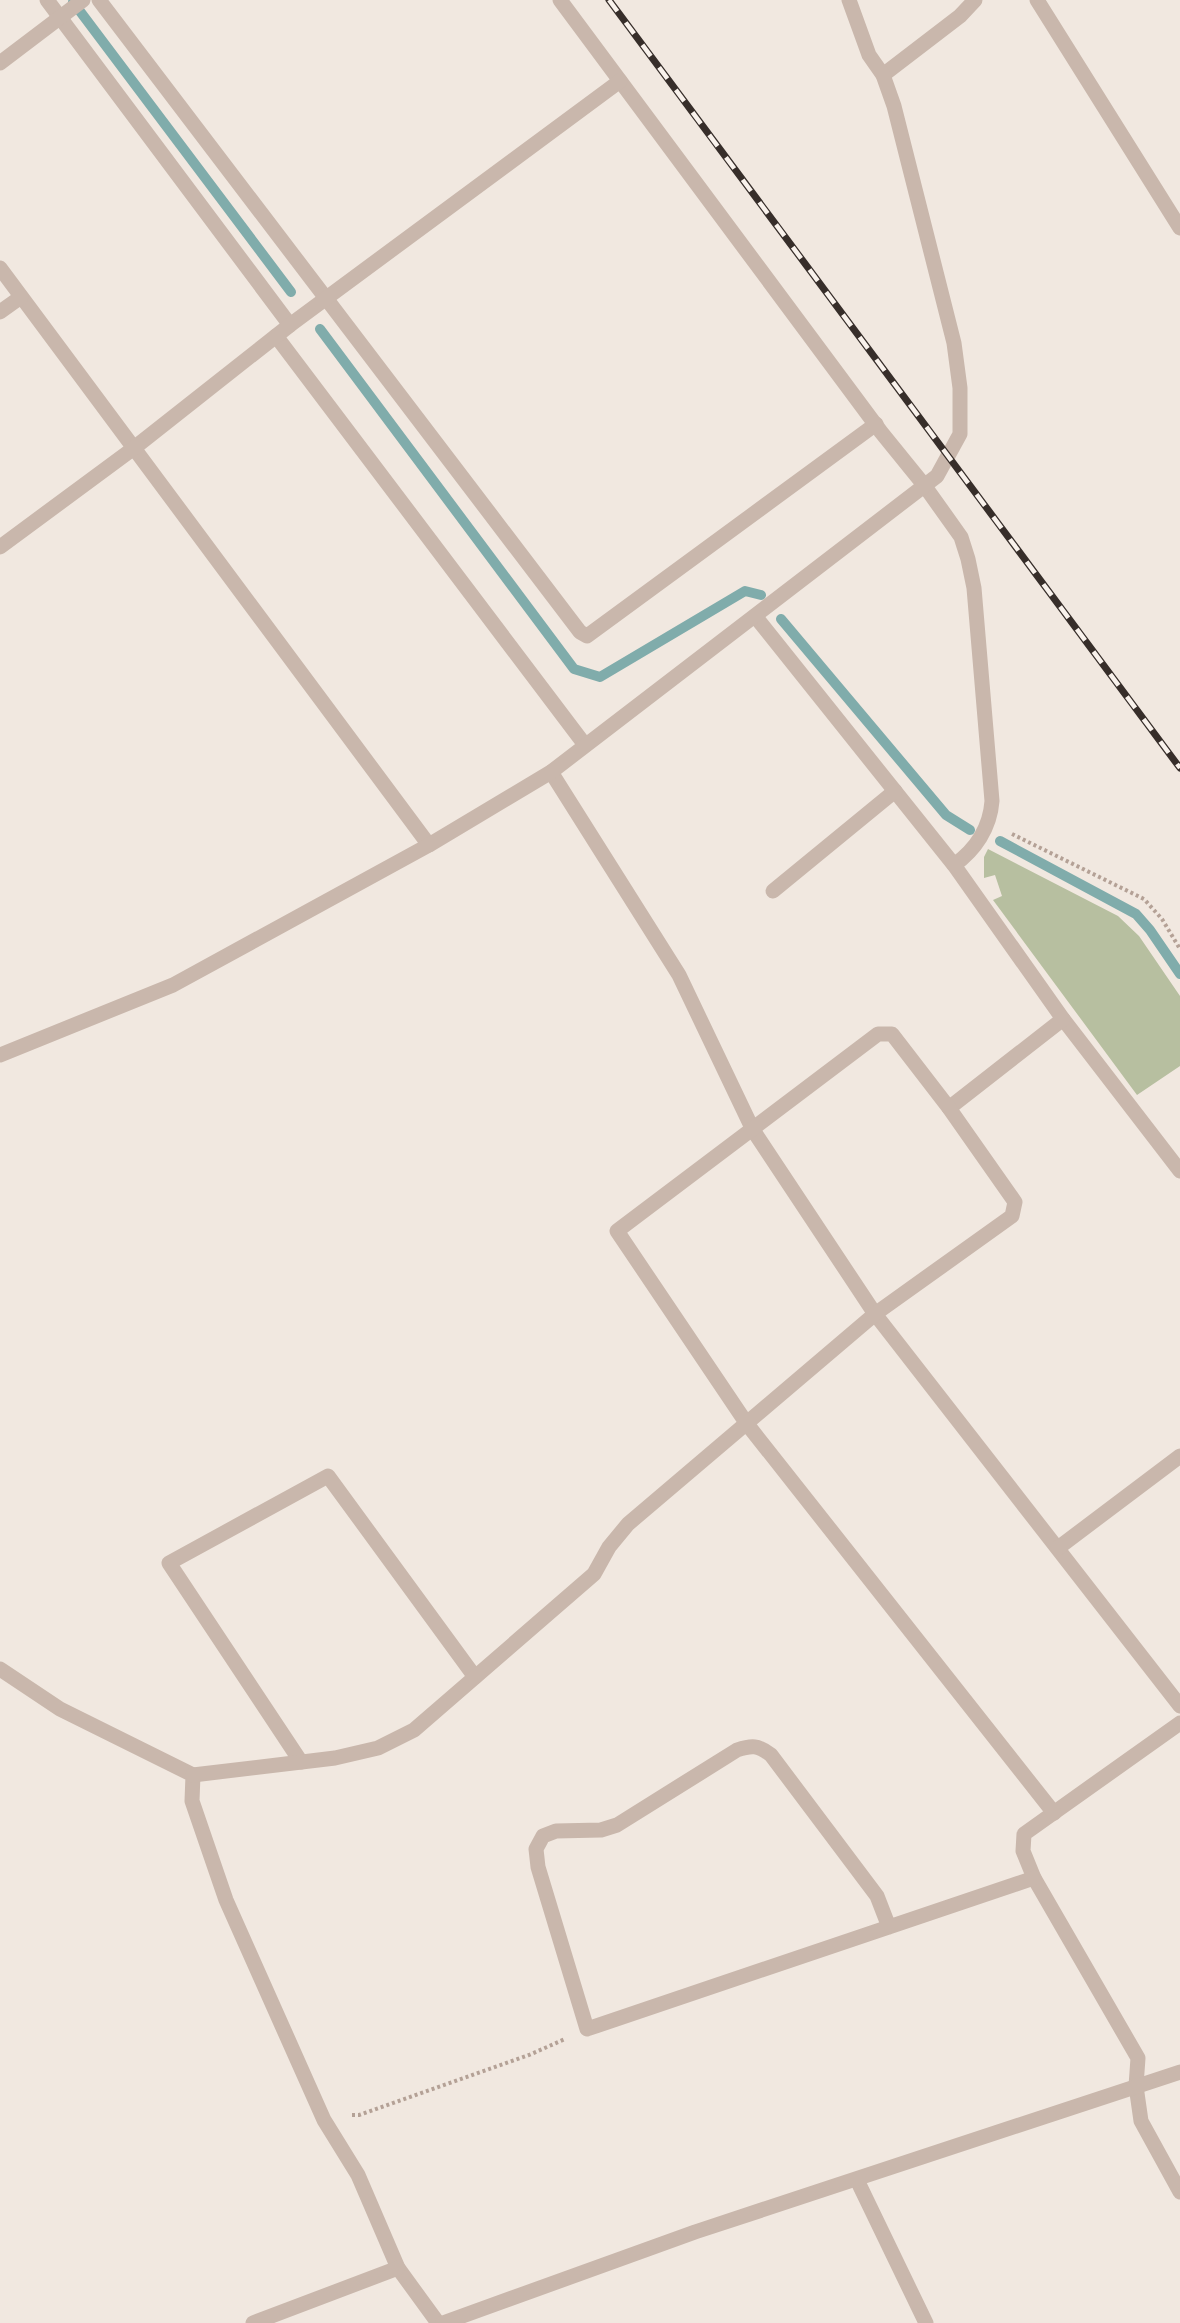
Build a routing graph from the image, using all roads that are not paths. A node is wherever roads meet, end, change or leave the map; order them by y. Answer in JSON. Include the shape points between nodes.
{"nodes":[{"id":1,"x":47,"y":0,"type":"edge"},
{"id":2,"x":83,"y":0,"type":"edge"},
{"id":3,"x":99,"y":0,"type":"edge"},
{"id":4,"x":560,"y":0,"type":"edge"},
{"id":5,"x":849,"y":0,"type":"edge"},
{"id":6,"x":975,"y":0,"type":"edge"},
{"id":7,"x":1037,"y":0,"type":"edge"},
{"id":8,"x":60,"y":17,"type":"junction"},
{"id":9,"x":0,"y":63,"type":"edge"},
{"id":10,"x":883,"y":75,"type":"junction"},
{"id":11,"x":620,"y":81,"type":"junction"},
{"id":12,"x":1180,"y":228,"type":"edge"},
{"id":13,"x":0,"y":268,"type":"edge"},
{"id":14,"x":21,"y":297,"type":"junction"},
{"id":15,"x":326,"y":299,"type":"junction"},
{"id":16,"x":0,"y":312,"type":"edge"},
{"id":17,"x":290,"y":325,"type":"junction"},
{"id":18,"x":276,"y":336,"type":"junction"},
{"id":19,"x":876,"y":424,"type":"junction"},
{"id":20,"x":134,"y":448,"type":"junction"},
{"id":21,"x":924,"y":485,"type":"junction"},
{"id":22,"x":0,"y":547,"type":"edge"},
{"id":23,"x":755,"y":616,"type":"junction"},
{"id":24,"x":585,"y":745,"type":"junction"},
{"id":25,"x":550,"y":772,"type":"junction"},
{"id":26,"x":895,"y":791,"type":"junction"},
{"id":27,"x":429,"y":845,"type":"junction"},
{"id":28,"x":954,"y":865,"type":"junction"},
{"id":29,"x":772,"y":891,"type":"dead end"},
{"id":30,"x":1063,"y":1019,"type":"junction"},
{"id":31,"x":0,"y":1055,"type":"edge"},
{"id":32,"x":950,"y":1108,"type":"junction"},
{"id":33,"x":753,"y":1130,"type":"junction"},
{"id":34,"x":1180,"y":1171,"type":"edge"},
{"id":35,"x":875,"y":1314,"type":"junction"},
{"id":36,"x":747,"y":1424,"type":"junction"},
{"id":37,"x":1180,"y":1455,"type":"edge"},
{"id":38,"x":1058,"y":1548,"type":"junction"},
{"id":39,"x":0,"y":1669,"type":"edge"},
{"id":40,"x":475,"y":1677,"type":"junction"},
{"id":41,"x":1180,"y":1706,"type":"edge"},
{"id":42,"x":1180,"y":1723,"type":"edge"},
{"id":43,"x":301,"y":1762,"type":"junction"},
{"id":44,"x":192,"y":1775,"type":"junction"},
{"id":45,"x":1054,"y":1812,"type":"junction"},
{"id":46,"x":1034,"y":1878,"type":"junction"},
{"id":47,"x":889,"y":1927,"type":"junction"},
{"id":48,"x":1180,"y":2072,"type":"edge"},
{"id":49,"x":1136,"y":2086,"type":"junction"},
{"id":50,"x":857,"y":2180,"type":"junction"},
{"id":51,"x":1180,"y":2192,"type":"edge"},
{"id":52,"x":398,"y":2268,"type":"junction"},
{"id":53,"x":253,"y":2323,"type":"edge"},
{"id":54,"x":438,"y":2323,"type":"edge"},
{"id":55,"x":443,"y":2323,"type":"edge"},
{"id":56,"x":926,"y":2323,"type":"edge"}],
"edges":[{"from":1,"to":8,"type":"street"},
{"from":2,"to":8,"type":"street"},
{"from":3,"to":15,"type":"street"},
{"from":4,"to":11,"type":"street"},
{"from":5,"to":10,"type":"street","via":[[868,55]]},
{"from":6,"to":10,"type":"street"},
{"from":7,"to":12,"type":"street"},
{"from":8,"to":9,"type":"street"},
{"from":8,"to":17,"type":"street"},
{"from":10,"to":21,"type":"street","via":[[954,343],[960,388],[960,434],[938,476]]},
{"from":11,"to":15,"type":"street"},
{"from":11,"to":19,"type":"street"},
{"from":13,"to":14,"type":"street"},
{"from":14,"to":16,"type":"street"},
{"from":14,"to":20,"type":"street"},
{"from":15,"to":17,"type":"street"},
{"from":15,"to":19,"type":"street","via":[[580,632],[587,636]]},
{"from":17,"to":18,"type":"street"},
{"from":18,"to":20,"type":"street"},
{"from":18,"to":24,"type":"street"},
{"from":19,"to":21,"type":"street"},
{"from":20,"to":22,"type":"street"},
{"from":20,"to":27,"type":"street"},
{"from":21,"to":23,"type":"street"},
{"from":21,"to":28,"type":"street","via":[[961,537],[974,588],[992,801],[989,822],[977,844]]},
{"from":23,"to":24,"type":"street"},
{"from":23,"to":26,"type":"street"},
{"from":24,"to":25,"type":"street"},
{"from":25,"to":27,"type":"street"},
{"from":25,"to":33,"type":"street","via":[[679,975]]},
{"from":26,"to":28,"type":"street"},
{"from":26,"to":29,"type":"street"},
{"from":27,"to":31,"type":"street","via":[[173,985]]},
{"from":28,"to":30,"type":"street"},
{"from":30,"to":32,"type":"street"},
{"from":30,"to":34,"type":"street"},
{"from":32,"to":33,"type":"street","via":[[892,1034],[878,1034]]},
{"from":32,"to":35,"type":"street","via":[[1015,1202],[1012,1216]]},
{"from":33,"to":35,"type":"street"},
{"from":33,"to":36,"type":"street","via":[[617,1231]]},
{"from":35,"to":36,"type":"street"},
{"from":35,"to":38,"type":"street"},
{"from":36,"to":40,"type":"street","via":[[628,1524],[594,1574]]},
{"from":36,"to":45,"type":"street"},
{"from":37,"to":38,"type":"street"},
{"from":38,"to":41,"type":"street"},
{"from":39,"to":44,"type":"street","via":[[60,1709]]},
{"from":40,"to":43,"type":"street","via":[[414,1730],[378,1748]]},
{"from":40,"to":43,"type":"street","via":[[328,1476],[170,1563]]},
{"from":42,"to":45,"type":"street"},
{"from":43,"to":44,"type":"street"},
{"from":44,"to":52,"type":"street","via":[[192,1801],[226,1900],[322,2114],[358,2175]]},
{"from":45,"to":46,"type":"street","via":[[1024,1834],[1023,1851]]},
{"from":46,"to":47,"type":"street"},
{"from":46,"to":49,"type":"street","via":[[1138,2058]]},
{"from":47,"to":47,"type":"street","via":[[587,2029],[536,1849],[543,1836],[556,1831],[601,1830],[616,1825],[737,1750],[759,1746],[771,1755],[877,1896]]},
{"from":48,"to":49,"type":"street"},
{"from":49,"to":50,"type":"street"},
{"from":49,"to":51,"type":"street","via":[[1141,2121]]},
{"from":50,"to":55,"type":"street","via":[[694,2232]]},
{"from":50,"to":56,"type":"street"},
{"from":52,"to":53,"type":"street"},
{"from":52,"to":54,"type":"street"}]}
